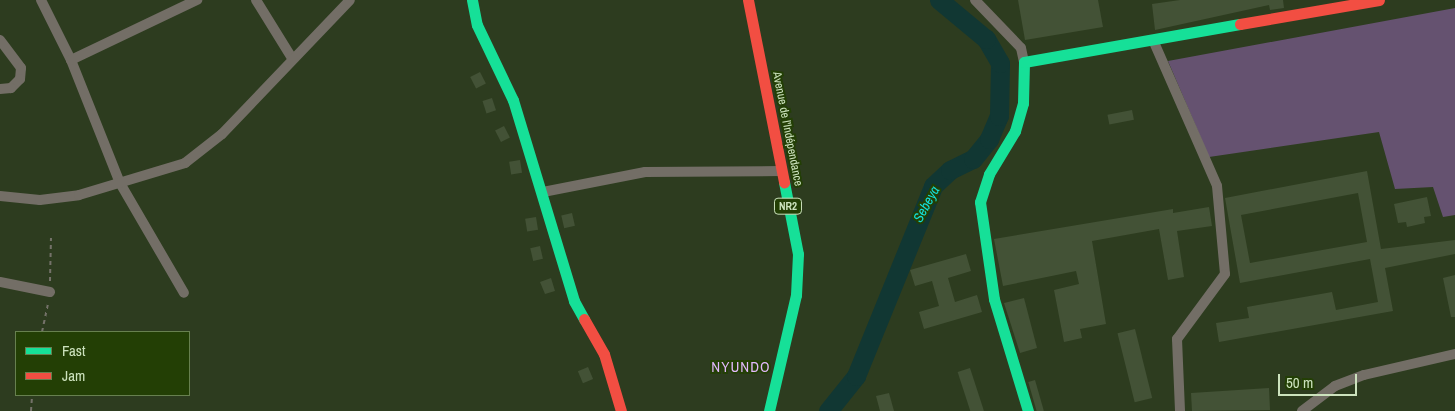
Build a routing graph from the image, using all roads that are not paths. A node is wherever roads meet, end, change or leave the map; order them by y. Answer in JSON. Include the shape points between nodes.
{"nodes":[{"id":1,"x":41,"y":0,"type":"edge"},
{"id":2,"x":197,"y":0,"type":"edge"},
{"id":3,"x":256,"y":0,"type":"edge"},
{"id":4,"x":350,"y":0,"type":"edge"},
{"id":5,"x":472,"y":0,"type":"edge"},
{"id":6,"x":748,"y":0,"type":"edge"},
{"id":7,"x":975,"y":0,"type":"edge"},
{"id":8,"x":1379,"y":0,"type":"edge"},
{"id":9,"x":0,"y":40,"type":"edge"},
{"id":10,"x":1153,"y":40,"type":"junction"},
{"id":11,"x":292,"y":58,"type":"junction"},
{"id":12,"x":71,"y":60,"type":"junction"},
{"id":13,"x":1024,"y":62,"type":"junction"},
{"id":14,"x":0,"y":90,"type":"edge"},
{"id":15,"x":781,"y":170,"type":"junction"},
{"id":16,"x":120,"y":183,"type":"junction"},
{"id":17,"x":543,"y":192,"type":"junction"},
{"id":18,"x":0,"y":196,"type":"edge"},
{"id":19,"x":0,"y":282,"type":"edge"},
{"id":20,"x":50,"y":292,"type":"dead end"},
{"id":21,"x":184,"y":293,"type":"dead end"},
{"id":22,"x":1455,"y":354,"type":"edge"},
{"id":23,"x":621,"y":411,"type":"edge"},
{"id":24,"x":769,"y":411,"type":"edge"},
{"id":25,"x":1028,"y":411,"type":"edge"},
{"id":26,"x":1180,"y":411,"type":"edge"},
{"id":27,"x":1302,"y":411,"type":"edge"}],
"edges":[{"from":1,"to":12,"type":"street"},
{"from":2,"to":12,"type":"street"},
{"from":3,"to":11,"type":"street"},
{"from":4,"to":11,"type":"street"},
{"from":5,"to":17,"type":"main road","via":[[477,25],[513,100]]},
{"from":6,"to":15,"type":"main road","name":"Avenue de l'Indépendance","number":"NR2"},
{"from":7,"to":13,"type":"street","via":[[1018,44]]},
{"from":8,"to":10,"type":"main road"},
{"from":9,"to":14,"type":"street","via":[[21,68],[20,79],[11,88]]},
{"from":10,"to":13,"type":"main road"},
{"from":10,"to":26,"type":"street","via":[[1217,186],[1225,274],[1177,339]]},
{"from":11,"to":16,"type":"street","via":[[222,134],[184,163]]},
{"from":12,"to":16,"type":"street"},
{"from":13,"to":25,"type":"main road","via":[[1016,131],[989,174],[980,202],[994,299]]},
{"from":15,"to":17,"type":"street","via":[[645,172]]},
{"from":15,"to":24,"type":"main road","name":"Avenue de l'Indépendance","number":"NR2","via":[[798,254],[796,295]]},
{"from":16,"to":18,"type":"street","via":[[40,200]]},
{"from":16,"to":21,"type":"street"},
{"from":17,"to":23,"type":"main road","via":[[574,301],[604,354]]},
{"from":19,"to":20,"type":"street"},
{"from":22,"to":27,"type":"street","via":[[1356,378],[1318,396],[1313,406]]}]}
